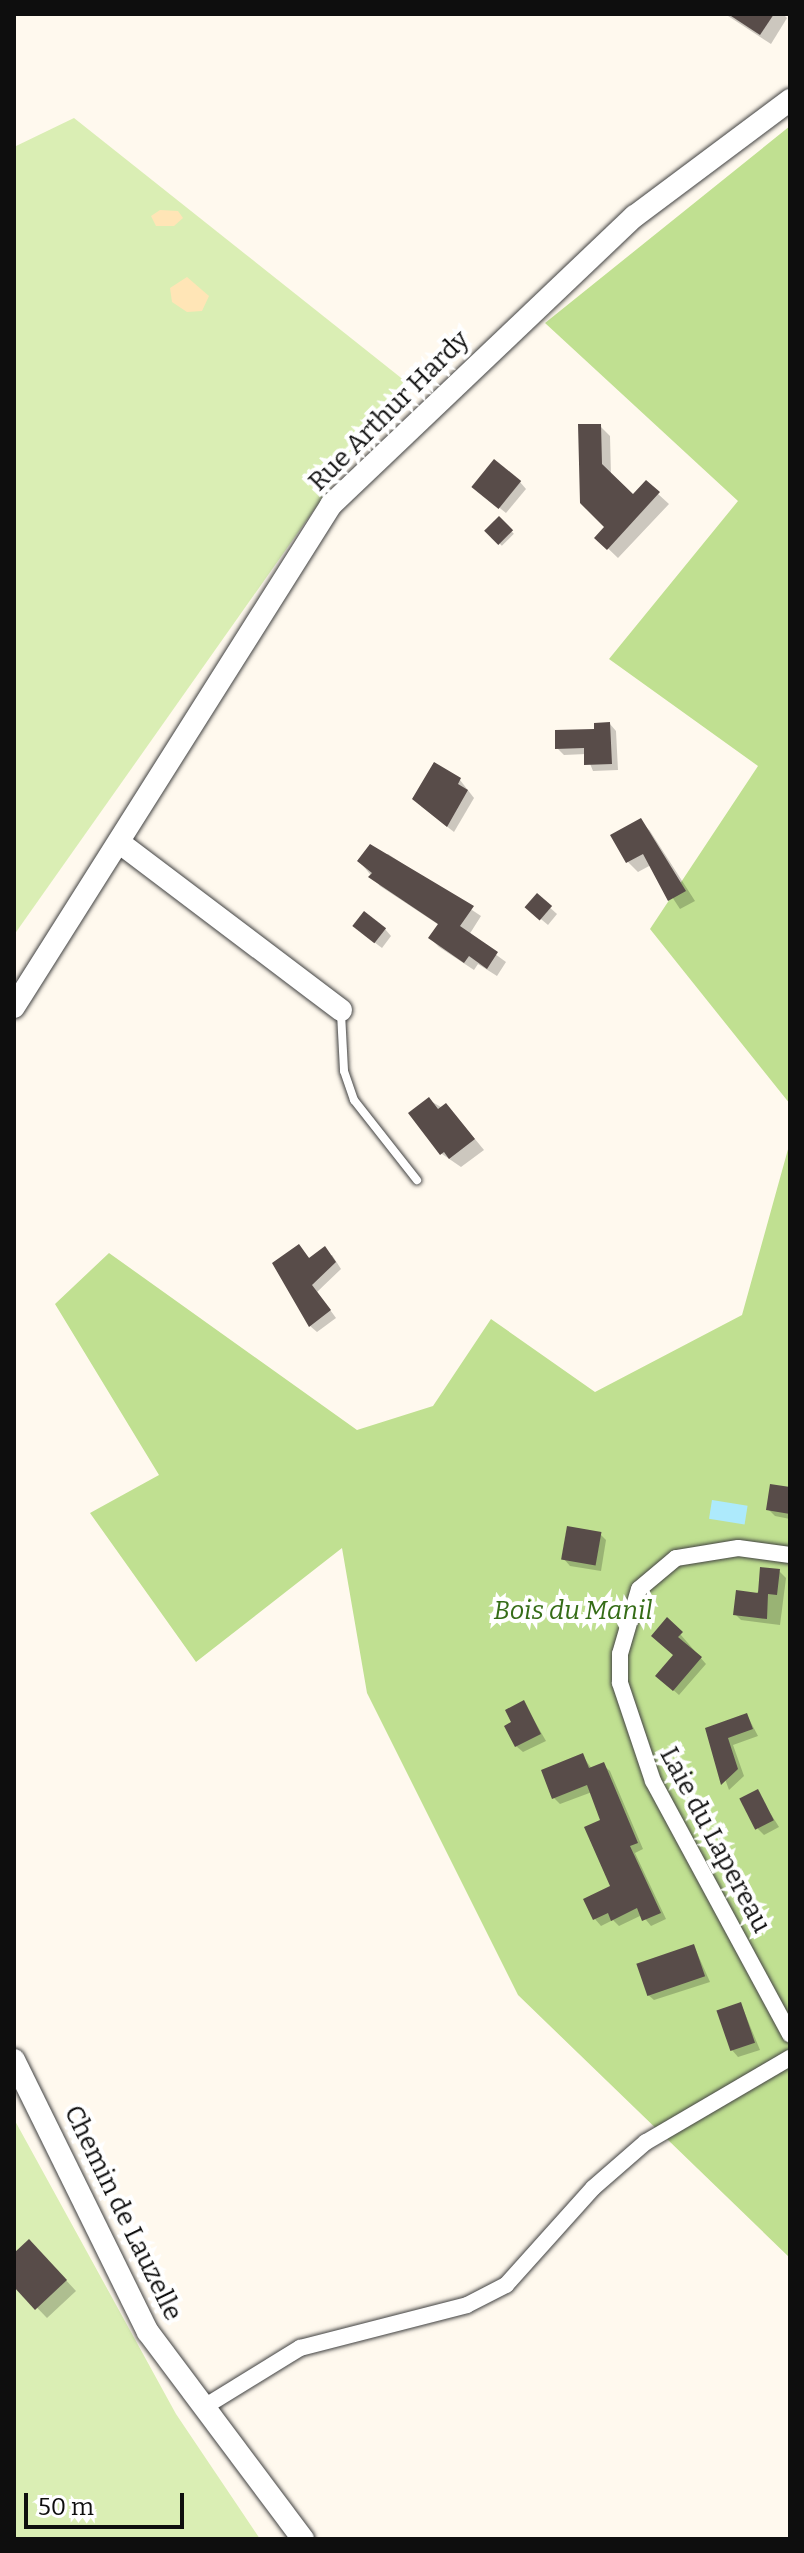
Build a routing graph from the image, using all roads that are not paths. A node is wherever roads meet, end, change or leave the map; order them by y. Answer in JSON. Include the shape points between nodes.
{"nodes":[{"id":1,"x":790,"y":100,"type":"edge"},
{"id":2,"x":120,"y":843,"type":"junction"},
{"id":3,"x":14,"y":1007,"type":"edge"},
{"id":4,"x":341,"y":1010,"type":"joint"},
{"id":5,"x":417,"y":1180,"type":"dead end"},
{"id":6,"x":790,"y":1555,"type":"edge"},
{"id":7,"x":790,"y":2034,"type":"edge"},
{"id":8,"x":790,"y":2058,"type":"edge"},
{"id":9,"x":14,"y":2060,"type":"edge"},
{"id":10,"x":204,"y":2407,"type":"junction"},
{"id":11,"x":303,"y":2539,"type":"edge"}],
"edges":[{"from":1,"to":2,"type":"street","name":"Rue Arthur Hardy","via":[[635,216],[331,505]]},
{"from":2,"to":3,"type":"street","name":"Rue Arthur Hardy"},
{"from":2,"to":4,"type":"street"},
{"from":4,"to":5,"type":"lane","via":[[344,1071],[354,1100]]},
{"from":6,"to":7,"type":"street","name":"Laie du Lapereau","via":[[738,1548],[676,1558],[639,1589],[620,1654],[624,1697],[653,1781]]},
{"from":8,"to":10,"type":"street","via":[[636,2149],[593,2188],[506,2285],[467,2305],[300,2348]]},
{"from":9,"to":10,"type":"street","name":"Chemin de Lauzelle","via":[[66,2158],[129,2298],[173,2370]]},
{"from":10,"to":11,"type":"street","name":"Chemin de Lauzelle"}]}
